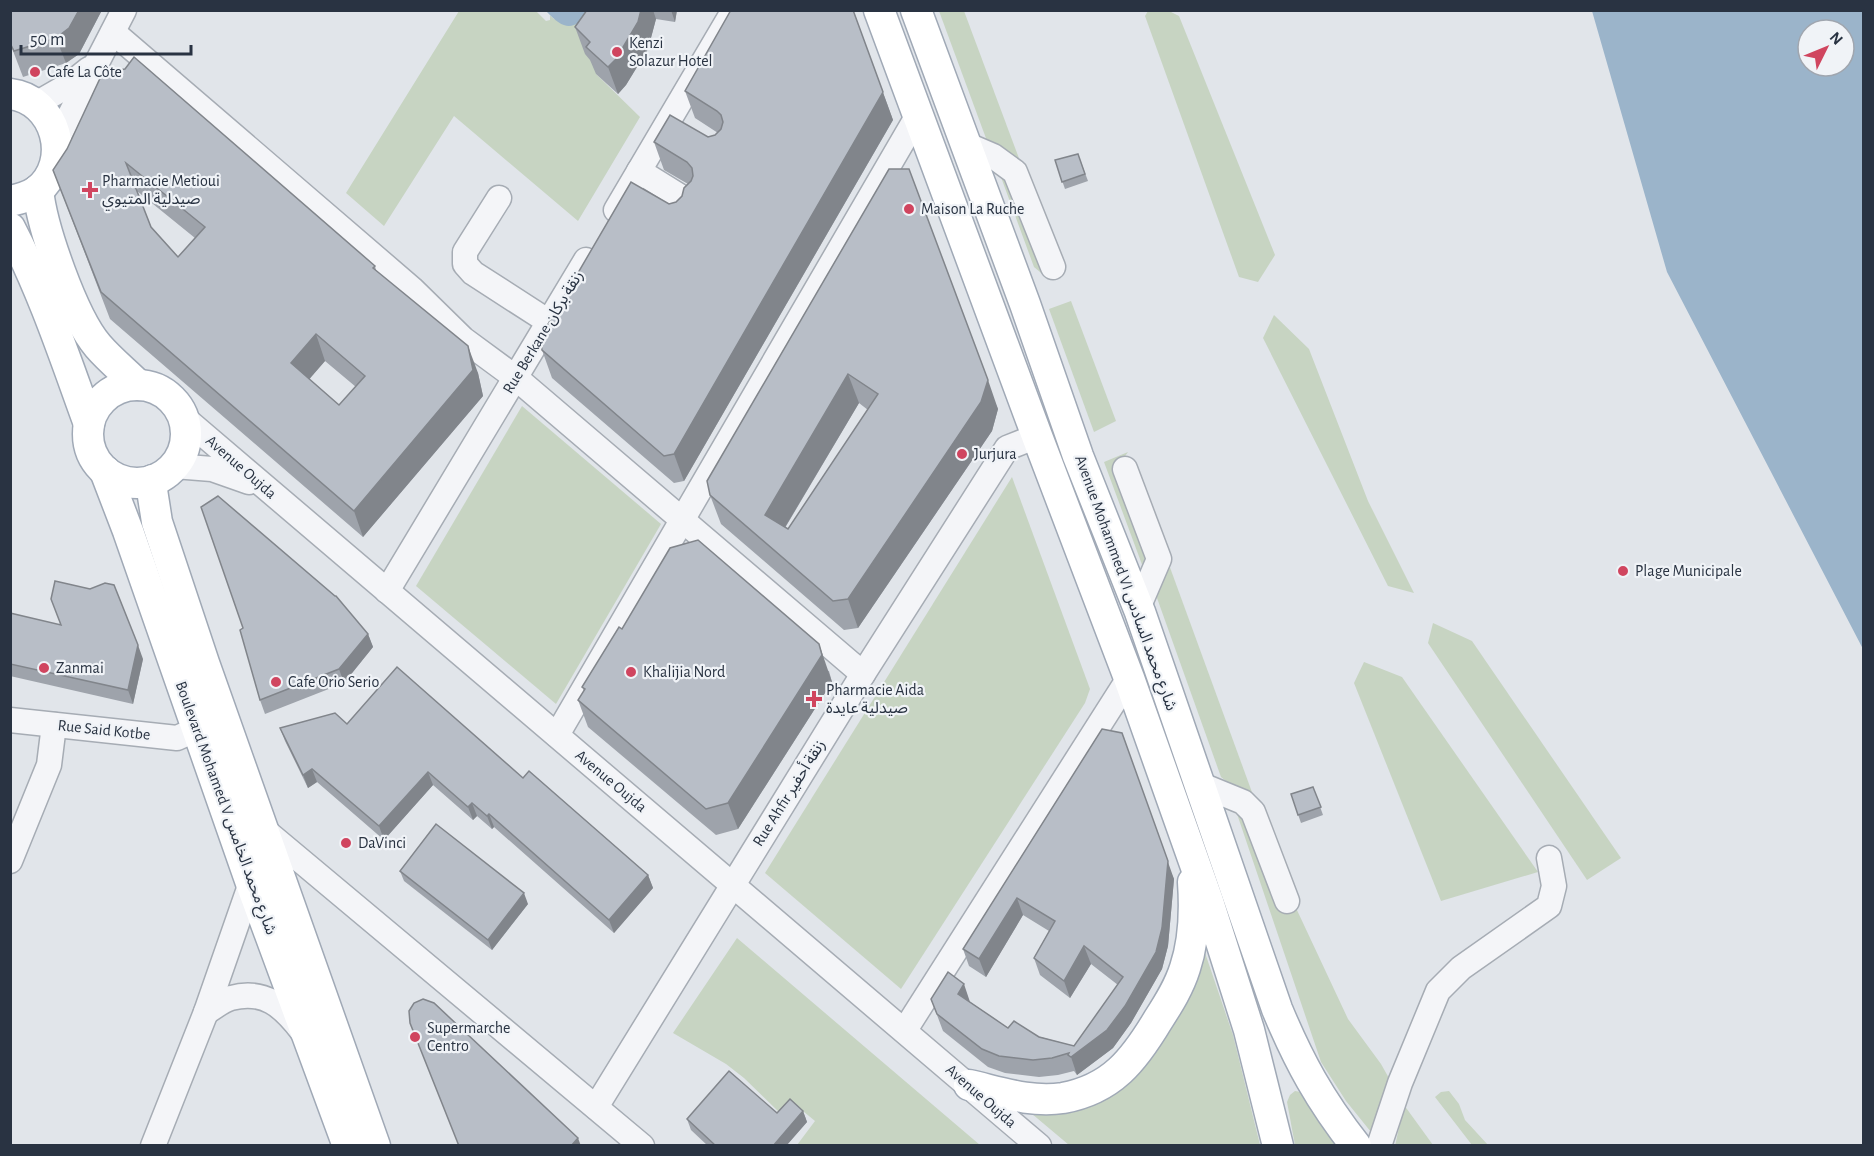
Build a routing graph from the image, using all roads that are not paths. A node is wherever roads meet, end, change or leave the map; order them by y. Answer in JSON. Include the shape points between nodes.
{"nodes":[{"id":1,"x":124,"y":10,"type":"edge"},
{"id":2,"x":734,"y":10,"type":"edge"},
{"id":3,"x":879,"y":10,"type":"edge"},
{"id":4,"x":916,"y":10,"type":"edge"},
{"id":5,"x":113,"y":32,"type":"junction"},
{"id":6,"x":97,"y":61,"type":"junction"},
{"id":7,"x":23,"y":99,"type":"edge"},
{"id":8,"x":918,"y":115,"type":"junction"},
{"id":9,"x":669,"y":119,"type":"junction"},
{"id":10,"x":691,"y":133,"type":"edge"},
{"id":11,"x":57,"y":140,"type":"junction"},
{"id":12,"x":965,"y":144,"type":"junction"},
{"id":13,"x":634,"y":179,"type":"junction"},
{"id":14,"x":38,"y":190,"type":"junction"},
{"id":15,"x":499,"y":198,"type":"dead end"},
{"id":16,"x":10,"y":201,"type":"edge"},
{"id":17,"x":684,"y":209,"type":"edge"},
{"id":18,"x":10,"y":228,"type":"edge"},
{"id":19,"x":1053,"y":267,"type":"dead end"},
{"id":20,"x":549,"y":322,"type":"junction"},
{"id":21,"x":516,"y":378,"type":"junction"},
{"id":22,"x":138,"y":385,"type":"junction"},
{"id":23,"x":183,"y":417,"type":"junction"},
{"id":24,"x":89,"y":424,"type":"junction"},
{"id":25,"x":1037,"y":436,"type":"junction"},
{"id":26,"x":1125,"y":469,"type":"dead end"},
{"id":27,"x":105,"y":471,"type":"junction"},
{"id":28,"x":164,"y":473,"type":"junction"},
{"id":29,"x":267,"y":490,"type":"junction"},
{"id":30,"x":683,"y":520,"type":"junction"},
{"id":31,"x":387,"y":591,"type":"junction"},
{"id":32,"x":1138,"y":608,"type":"junction"},
{"id":33,"x":863,"y":674,"type":"junction"},
{"id":34,"x":1129,"y":678,"type":"junction"},
{"id":35,"x":10,"y":720,"type":"edge"},
{"id":36,"x":54,"y":724,"type":"junction"},
{"id":37,"x":196,"y":729,"type":"junction"},
{"id":38,"x":557,"y":735,"type":"junction"},
{"id":39,"x":1199,"y":784,"type":"junction"},
{"id":40,"x":263,"y":829,"type":"junction"},
{"id":41,"x":1192,"y":858,"type":"junction"},
{"id":42,"x":1549,"y":858,"type":"dead end"},
{"id":43,"x":10,"y":861,"type":"edge"},
{"id":44,"x":251,"y":883,"type":"junction"},
{"id":45,"x":733,"y":884,"type":"junction"},
{"id":46,"x":1287,"y":901,"type":"dead end"},
{"id":47,"x":206,"y":1012,"type":"junction"},
{"id":48,"x":905,"y":1030,"type":"junction"},
{"id":49,"x":312,"y":1043,"type":"junction"},
{"id":50,"x":969,"y":1085,"type":"junction"},
{"id":51,"x":596,"y":1107,"type":"junction"},
{"id":52,"x":153,"y":1146,"type":"edge"},
{"id":53,"x":348,"y":1146,"type":"edge"},
{"id":54,"x":375,"y":1146,"type":"edge"},
{"id":55,"x":642,"y":1146,"type":"edge"},
{"id":56,"x":1039,"y":1146,"type":"edge"},
{"id":57,"x":1278,"y":1146,"type":"edge"},
{"id":58,"x":1356,"y":1146,"type":"edge"},
{"id":59,"x":1378,"y":1146,"type":"edge"}],
"edges":[{"from":1,"to":5,"type":"street"},
{"from":2,"to":9,"type":"street","name":"Rue Berkane زنقة بركان"},
{"from":3,"to":8,"type":"main road","name":"Avenue Mohammed VI شارع محمد السادس"},
{"from":4,"to":12,"type":"main road","name":"Avenue Mohammed VI شارع محمد السادس"},
{"from":5,"to":6,"type":"street"},
{"from":5,"to":21,"type":"street","via":[[412,289],[463,339]]},
{"from":6,"to":7,"type":"street","via":[[69,85]]},
{"from":6,"to":11,"type":"street"},
{"from":7,"to":11,"type":"main road","via":[[50,120]]},
{"from":8,"to":25,"type":"main road","name":"Avenue Mohammed VI شارع محمد السادس"},
{"from":8,"to":30,"type":"street"},
{"from":9,"to":10,"type":"street"},
{"from":9,"to":13,"type":"street","name":"Rue Berkane زنقة بركان"},
{"from":11,"to":14,"type":"main road","via":[[57,158],[50,176]]},
{"from":12,"to":19,"type":"street","via":[[993,156],[1015,172]]},
{"from":12,"to":32,"type":"main road","name":"Avenue Mohammed VI شارع محمد السادس","via":[[1078,456]]},
{"from":13,"to":17,"type":"street"},
{"from":13,"to":20,"type":"street","name":"Rue Berkane زنقة بركان"},
{"from":14,"to":16,"type":"main road"},
{"from":14,"to":22,"type":"main road","via":[[49,239],[84,324],[98,345]]},
{"from":15,"to":20,"type":"street","via":[[465,252],[465,264]]},
{"from":18,"to":24,"type":"main road","via":[[50,315]]},
{"from":20,"to":21,"type":"street","name":"Rue Berkane زنقة بركان"},
{"from":21,"to":30,"type":"street"},
{"from":21,"to":31,"type":"street","name":"Rue Berkane زنقة بركان"},
{"from":22,"to":23,"type":"main road","via":[[160,391]]},
{"from":22,"to":24,"type":"main road","via":[[114,390],[102,399]]},
{"from":23,"to":28,"type":"main road","via":[[186,430],[181,455]]},
{"from":23,"to":29,"type":"street","name":"Avenue Oujda"},
{"from":24,"to":27,"type":"main road","via":[[90,450]]},
{"from":25,"to":33,"type":"street","name":"Rue Ahfir زنقة أحفير","via":[[1007,448]]},
{"from":25,"to":34,"type":"main road","name":"Avenue Mohammed VI شارع محمد السادس"},
{"from":26,"to":32,"type":"street","via":[[1159,559]]},
{"from":27,"to":28,"type":"main road","via":[[119,480],[136,483]]},
{"from":27,"to":37,"type":"main road","name":"Boulevard Mohamed V شارع محمد الخامس"},
{"from":28,"to":29,"type":"street","via":[[198,467],[224,471]]},
{"from":28,"to":40,"type":"main road","name":"Boulevard Mohamed V شارع محمد الخامس","via":[[152,490],[157,522]]},
{"from":29,"to":31,"type":"street","name":"Avenue Oujda"},
{"from":30,"to":33,"type":"street"},
{"from":30,"to":38,"type":"street"},
{"from":31,"to":38,"type":"street","name":"Avenue Oujda"},
{"from":32,"to":39,"type":"main road","name":"Avenue Mohammed VI شارع محمد السادس"},
{"from":33,"to":45,"type":"street","name":"Rue Ahfir زنقة أحفير"},
{"from":34,"to":41,"type":"main road","name":"Avenue Mohammed VI شارع محمد السادس"},
{"from":34,"to":48,"type":"street"},
{"from":35,"to":36,"type":"street","name":"Rue Said Kotbe"},
{"from":36,"to":37,"type":"street","name":"Rue Said Kotbe","via":[[177,738]]},
{"from":36,"to":43,"type":"street","via":[[50,765]]},
{"from":37,"to":44,"type":"main road","name":"Boulevard Mohamed V شارع محمد الخامس"},
{"from":38,"to":45,"type":"street","name":"Avenue Oujda"},
{"from":39,"to":46,"type":"street","via":[[1243,802],[1253,812]]},
{"from":39,"to":58,"type":"main road","name":"Avenue Mohammed VI شارع محمد السادس","via":[[1296,1054],[1329,1112]]},
{"from":40,"to":51,"type":"street"},
{"from":40,"to":54,"type":"main road","name":"Boulevard Mohamed V شارع محمد الخامس"},
{"from":41,"to":50,"type":"main road","via":[[1194,909],[1186,966],[1176,991],[1125,1068],[1093,1089],[1052,1099],[1018,1097]]},
{"from":41,"to":57,"type":"main road","name":"Avenue Mohammed VI شارع محمد السادس","via":[[1249,1030]]},
{"from":42,"to":59,"type":"street","via":[[1554,886],[1549,906],[1461,968],[1438,991]]},
{"from":44,"to":47,"type":"street"},
{"from":44,"to":49,"type":"main road","name":"Boulevard Mohamed V شارع محمد الخامس"},
{"from":45,"to":48,"type":"street","name":"Avenue Oujda"},
{"from":45,"to":51,"type":"street","name":"Rue Ahfir زنقة أحفير"},
{"from":47,"to":49,"type":"street","via":[[229,998],[260,996],[277,1004]]},
{"from":47,"to":52,"type":"street"},
{"from":48,"to":50,"type":"street","name":"Avenue Oujda"},
{"from":49,"to":53,"type":"main road","name":"Boulevard Mohamed V شارع محمد الخامس"},
{"from":50,"to":56,"type":"street","name":"Avenue Oujda"},
{"from":51,"to":55,"type":"street"}]}
